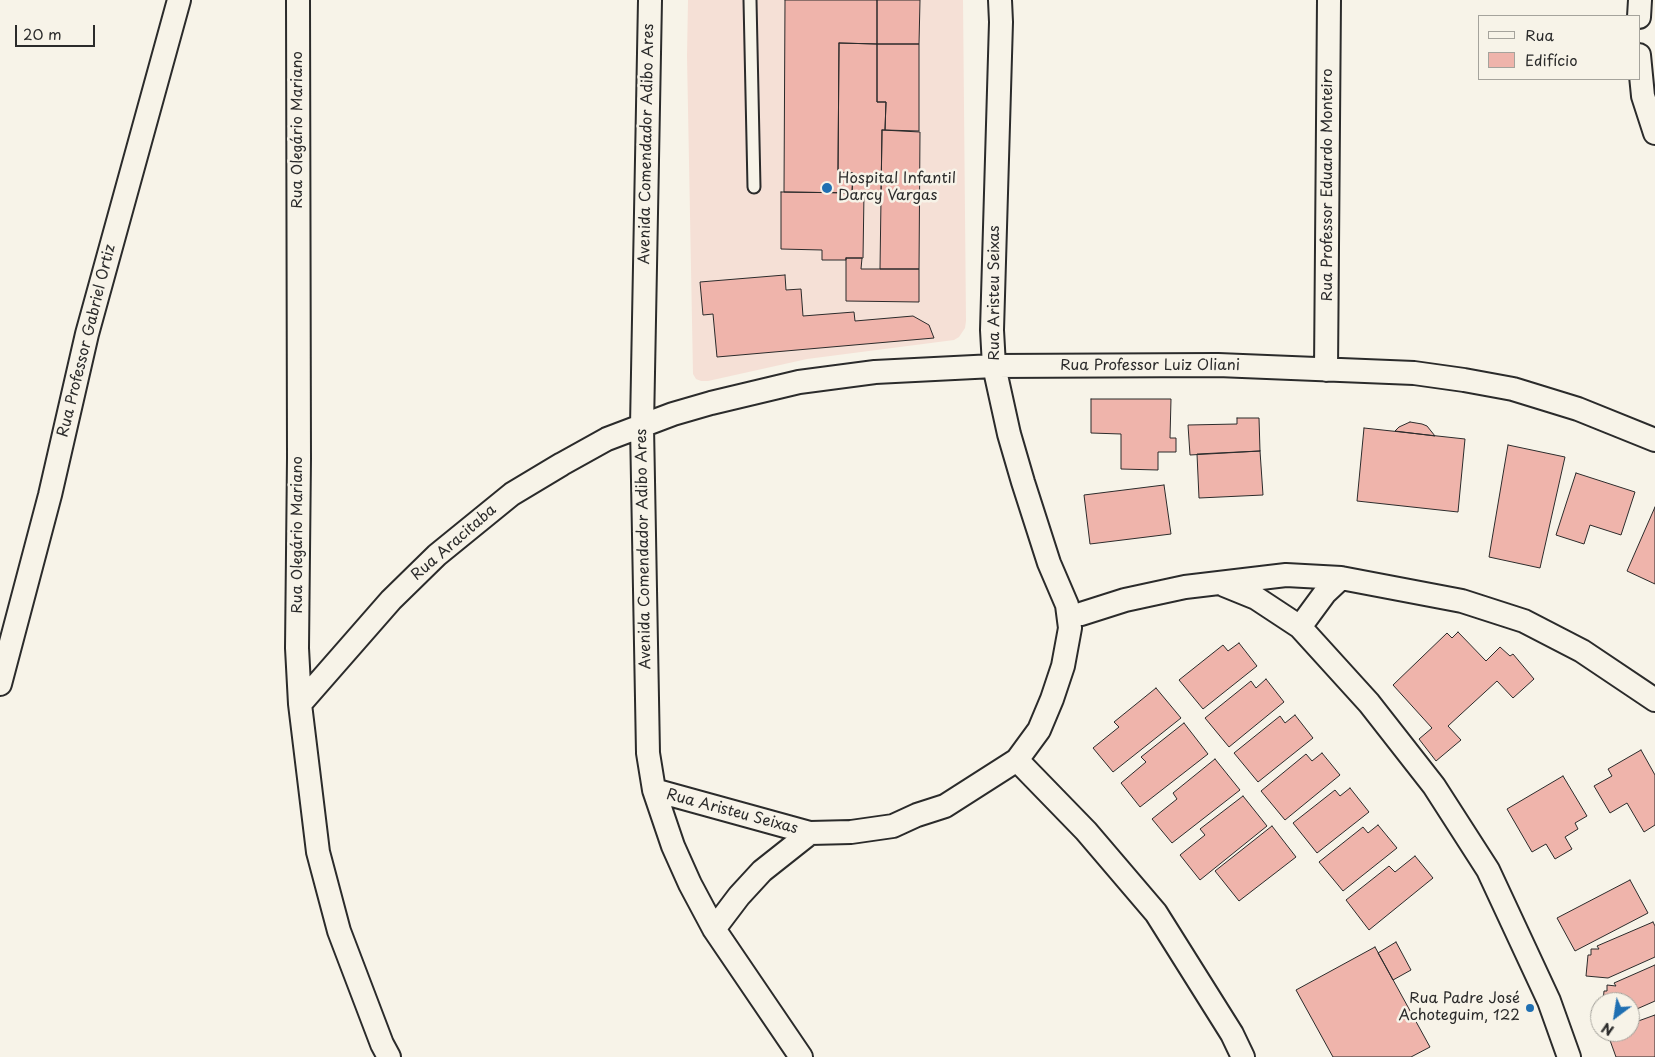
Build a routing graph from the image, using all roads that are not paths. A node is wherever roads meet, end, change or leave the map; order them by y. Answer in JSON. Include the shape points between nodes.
{"nodes":[{"id":1,"x":179,"y":0,"type":"edge"},
{"id":2,"x":298,"y":0,"type":"edge"},
{"id":3,"x":650,"y":0,"type":"edge"},
{"id":4,"x":750,"y":0,"type":"edge"},
{"id":5,"x":1000,"y":0,"type":"edge"},
{"id":6,"x":1329,"y":0,"type":"edge"},
{"id":7,"x":1640,"y":0,"type":"edge"},
{"id":8,"x":1639,"y":15,"type":"edge"},
{"id":9,"x":1640,"y":65,"type":"edge"},
{"id":10,"x":1655,"y":132,"type":"edge"},
{"id":11,"x":754,"y":187,"type":"dead end"},
{"id":12,"x":994,"y":366,"type":"junction"},
{"id":13,"x":1326,"y":370,"type":"junction"},
{"id":14,"x":642,"y":426,"type":"junction"},
{"id":15,"x":1655,"y":440,"type":"edge"},
{"id":16,"x":1340,"y":578,"type":"junction"},
{"id":17,"x":1222,"y":584,"type":"junction"},
{"id":18,"x":1073,"y":616,"type":"junction"},
{"id":19,"x":1300,"y":628,"type":"junction"},
{"id":20,"x":0,"y":684,"type":"edge"},
{"id":21,"x":1655,"y":700,"type":"edge"},
{"id":22,"x":300,"y":704,"type":"junction"},
{"id":23,"x":1018,"y":760,"type":"junction"},
{"id":24,"x":654,"y":790,"type":"junction"},
{"id":25,"x":810,"y":833,"type":"junction"},
{"id":26,"x":714,"y":929,"type":"junction"},
{"id":27,"x":389,"y":1057,"type":"edge"},
{"id":28,"x":801,"y":1057,"type":"edge"},
{"id":29,"x":1243,"y":1057,"type":"edge"},
{"id":30,"x":1569,"y":1057,"type":"edge"}],
"edges":[{"from":1,"to":20,"type":"street","name":"Rua Professor Gabriel Ortiz","via":[[87,334],[50,495]]},
{"from":2,"to":22,"type":"street","name":"Rua Olegário Mariano","via":[[297,648]]},
{"from":3,"to":14,"type":"street","name":"Avenida Comendador Adibo Ares"},
{"from":4,"to":11,"type":"lane"},
{"from":5,"to":12,"type":"street","name":"Rua Aristeu Seixas","via":[[992,330]]},
{"from":6,"to":13,"type":"street","name":"Rua Professor Eduardo Monteiro"},
{"from":7,"to":8,"type":"street"},
{"from":9,"to":10,"type":"street","via":[[1643,96]]},
{"from":12,"to":13,"type":"street","name":"Rua Professor Luiz Oliani","via":[[1218,365]]},
{"from":12,"to":14,"type":"street","name":"Rua Professor Luiz Oliani","via":[[876,372],[799,382],[711,403]]},
{"from":12,"to":18,"type":"street","name":"Rua Aristeu Seixas","via":[[1023,482],[1049,563]]},
{"from":13,"to":15,"type":"street","name":"Rua Professor Luiz Oliani","via":[[1414,373],[1513,389],[1578,409]]},
{"from":14,"to":22,"type":"street","name":"Rua Aracitaba","via":[[607,439],[512,494],[437,555],[391,600]]},
{"from":14,"to":24,"type":"street","name":"Avenida Comendador Adibo Ares","via":[[648,753]]},
{"from":16,"to":17,"type":"street","via":[[1286,575]]},
{"from":16,"to":19,"type":"street"},
{"from":16,"to":21,"type":"street","via":[[1462,601],[1524,621],[1582,651]]},
{"from":17,"to":18,"type":"street","via":[[1185,587],[1133,598]]},
{"from":17,"to":19,"type":"street","via":[[1256,598]]},
{"from":18,"to":23,"type":"street","name":"Rua Aristeu Seixas","via":[[1063,666],[1052,699],[1039,730]]},
{"from":19,"to":30,"type":"street","via":[[1369,703],[1434,786],[1488,870],[1549,1001]]},
{"from":22,"to":27,"type":"street","name":"Rua Olegário Mariano","via":[[318,852],[339,931]]},
{"from":23,"to":25,"type":"street","name":"Rua Aristeu Seixas","via":[[945,806],[893,826]]},
{"from":23,"to":29,"type":"street","via":[[1086,831],[1156,913]]},
{"from":24,"to":25,"type":"street","name":"Rua Aristeu Seixas"},
{"from":24,"to":26,"type":"street","name":"Avenida Comendador Adibo Ares","via":[[673,846]]},
{"from":25,"to":26,"type":"street","name":"Rua Aristeu Seixas","via":[[762,871]]},
{"from":26,"to":28,"type":"street","name":"Avenida Comendador Adibo Ares"}]}
